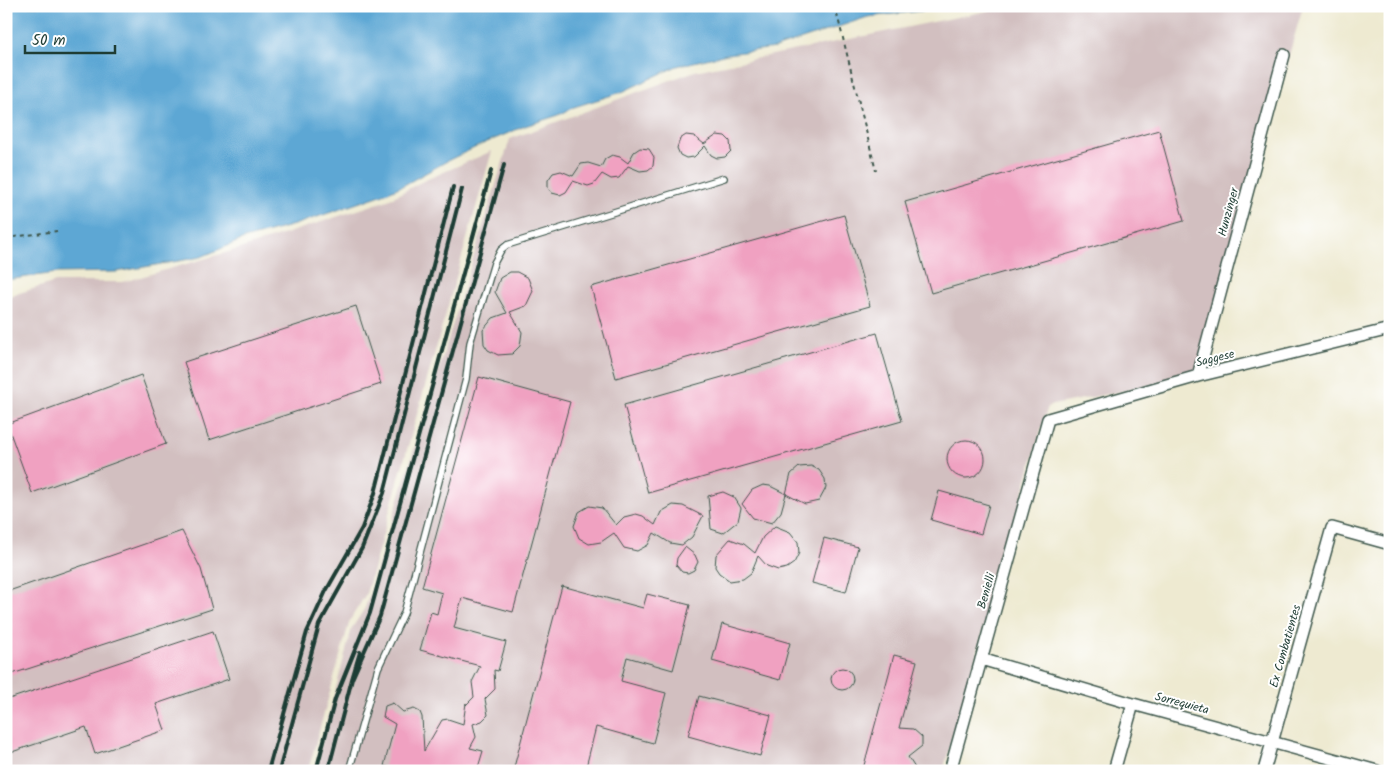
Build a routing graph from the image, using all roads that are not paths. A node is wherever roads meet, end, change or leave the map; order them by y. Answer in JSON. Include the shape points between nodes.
{"nodes":[{"id":1,"x":1284,"y":55,"type":"dead end"},
{"id":2,"x":724,"y":178,"type":"dead end"},
{"id":3,"x":1390,"y":329,"type":"edge"},
{"id":4,"x":1198,"y":376,"type":"junction"},
{"id":5,"x":1048,"y":419,"type":"joint"},
{"id":6,"x":1390,"y":544,"type":"edge"},
{"id":7,"x":981,"y":659,"type":"junction"},
{"id":8,"x":1133,"y":704,"type":"junction"},
{"id":9,"x":1272,"y":742,"type":"junction"},
{"id":10,"x":349,"y":771,"type":"edge"},
{"id":11,"x":950,"y":771,"type":"edge"},
{"id":12,"x":1114,"y":771,"type":"edge"},
{"id":13,"x":1264,"y":771,"type":"edge"},
{"id":14,"x":1377,"y":771,"type":"edge"}],
"edges":[{"from":1,"to":4,"type":"street","name":"Hunzinger"},
{"from":2,"to":10,"type":"lane","via":[[512,242],[501,250],[494,263],[470,343],[466,379],[404,613],[378,668]]},
{"from":3,"to":4,"type":"street","name":"Saggese"},
{"from":4,"to":5,"type":"street","name":"Saggese"},
{"from":5,"to":7,"type":"street","name":"Benielli"},
{"from":6,"to":9,"type":"street","name":"Ex Combatientes","via":[[1332,528]]},
{"from":7,"to":8,"type":"street","name":"Sorrequieta"},
{"from":7,"to":11,"type":"street","name":"Benielli"},
{"from":8,"to":9,"type":"street","name":"Sorrequieta"},
{"from":8,"to":12,"type":"street"},
{"from":9,"to":13,"type":"street","name":"Ex Combatientes"},
{"from":9,"to":14,"type":"street","name":"Sorrequieta"}]}
